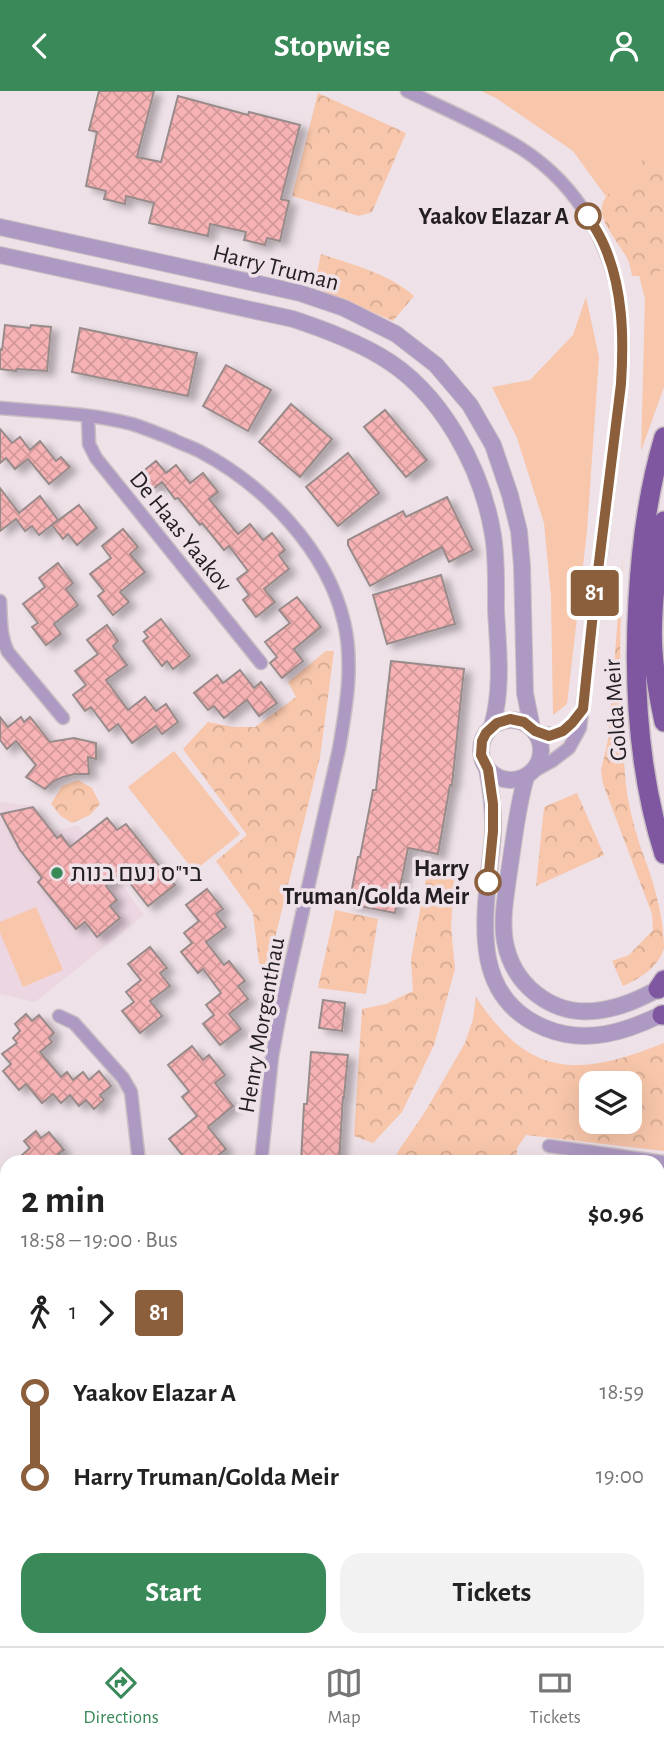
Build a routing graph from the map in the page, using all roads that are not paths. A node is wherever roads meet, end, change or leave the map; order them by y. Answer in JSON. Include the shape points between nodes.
{"nodes":[{"id":1,"x":407,"y":91,"type":"edge"},
{"id":2,"x":0,"y":227,"type":"edge"},
{"id":3,"x":0,"y":255,"type":"edge"},
{"id":4,"x":0,"y":408,"type":"edge"},
{"id":5,"x":88,"y":417,"type":"junction"},
{"id":6,"x":664,"y":437,"type":"edge"},
{"id":7,"x":664,"y":521,"type":"edge"},
{"id":8,"x":0,"y":601,"type":"edge"},
{"id":9,"x":261,"y":663,"type":"dead end"},
{"id":10,"x":583,"y":709,"type":"junction"},
{"id":11,"x":63,"y":718,"type":"dead end"},
{"id":12,"x":664,"y":722,"type":"edge"},
{"id":13,"x":492,"y":726,"type":"junction"},
{"id":14,"x":534,"y":729,"type":"junction"},
{"id":15,"x":488,"y":769,"type":"junction"},
{"id":16,"x":530,"y":774,"type":"junction"},
{"id":17,"x":664,"y":854,"type":"edge"},
{"id":18,"x":662,"y":985,"type":"edge"},
{"id":19,"x":663,"y":1014,"type":"edge"},
{"id":20,"x":59,"y":1016,"type":"dead end"},
{"id":21,"x":549,"y":1146,"type":"dead end"},
{"id":22,"x":138,"y":1155,"type":"edge"},
{"id":23,"x":262,"y":1155,"type":"edge"},
{"id":24,"x":614,"y":1155,"type":"edge"}],
"edges":[{"from":1,"to":10,"type":"street","via":[[524,151],[559,180],[586,211],[616,279],[622,315],[621,384]]},
{"from":2,"to":14,"type":"street","name":"Harry Truman","via":[[300,293],[396,334],[436,365],[470,405],[493,445],[510,495],[519,531],[526,693]]},
{"from":3,"to":13,"type":"street","name":"Harry Truman","via":[[292,319],[382,356],[418,384],[448,420],[468,456],[493,535],[499,694]]},
{"from":4,"to":5,"type":"street","name":"Henry Morgenthau"},
{"from":5,"to":9,"type":"street","name":"De Haas Yaakov","via":[[89,444],[96,458]]},
{"from":5,"to":23,"type":"street","name":"Henry Morgenthau","via":[[164,436],[201,452],[253,488],[294,526],[312,551],[336,595],[344,624],[346,710],[280,1013]]},
{"from":6,"to":17,"type":"main road","name":"Golda Meir","via":[[644,534],[636,646],[644,772]]},
{"from":7,"to":12,"type":"main road","name":"Golda Meir","via":[[653,649]]},
{"from":8,"to":11,"type":"street","via":[[3,643]]},
{"from":10,"to":14,"type":"street","via":[[563,731],[549,736]]},
{"from":10,"to":16,"type":"street","via":[[580,728],[569,748]]},
{"from":13,"to":14,"type":"street","via":[[515,720]]},
{"from":13,"to":15,"type":"street","via":[[481,746]]},
{"from":14,"to":16,"type":"street","via":[[542,754]]},
{"from":15,"to":16,"type":"street","via":[[508,780]]},
{"from":15,"to":19,"type":"street","via":[[493,831],[485,938],[495,983],[507,1000],[539,1025],[572,1036],[625,1030]]},
{"from":16,"to":18,"type":"street","via":[[518,809],[503,921],[515,969],[542,999],[576,1011],[626,1004]]},
{"from":20,"to":22,"type":"street","via":[[74,1023],[131,1092]]},
{"from":21,"to":24,"type":"street"}]}
